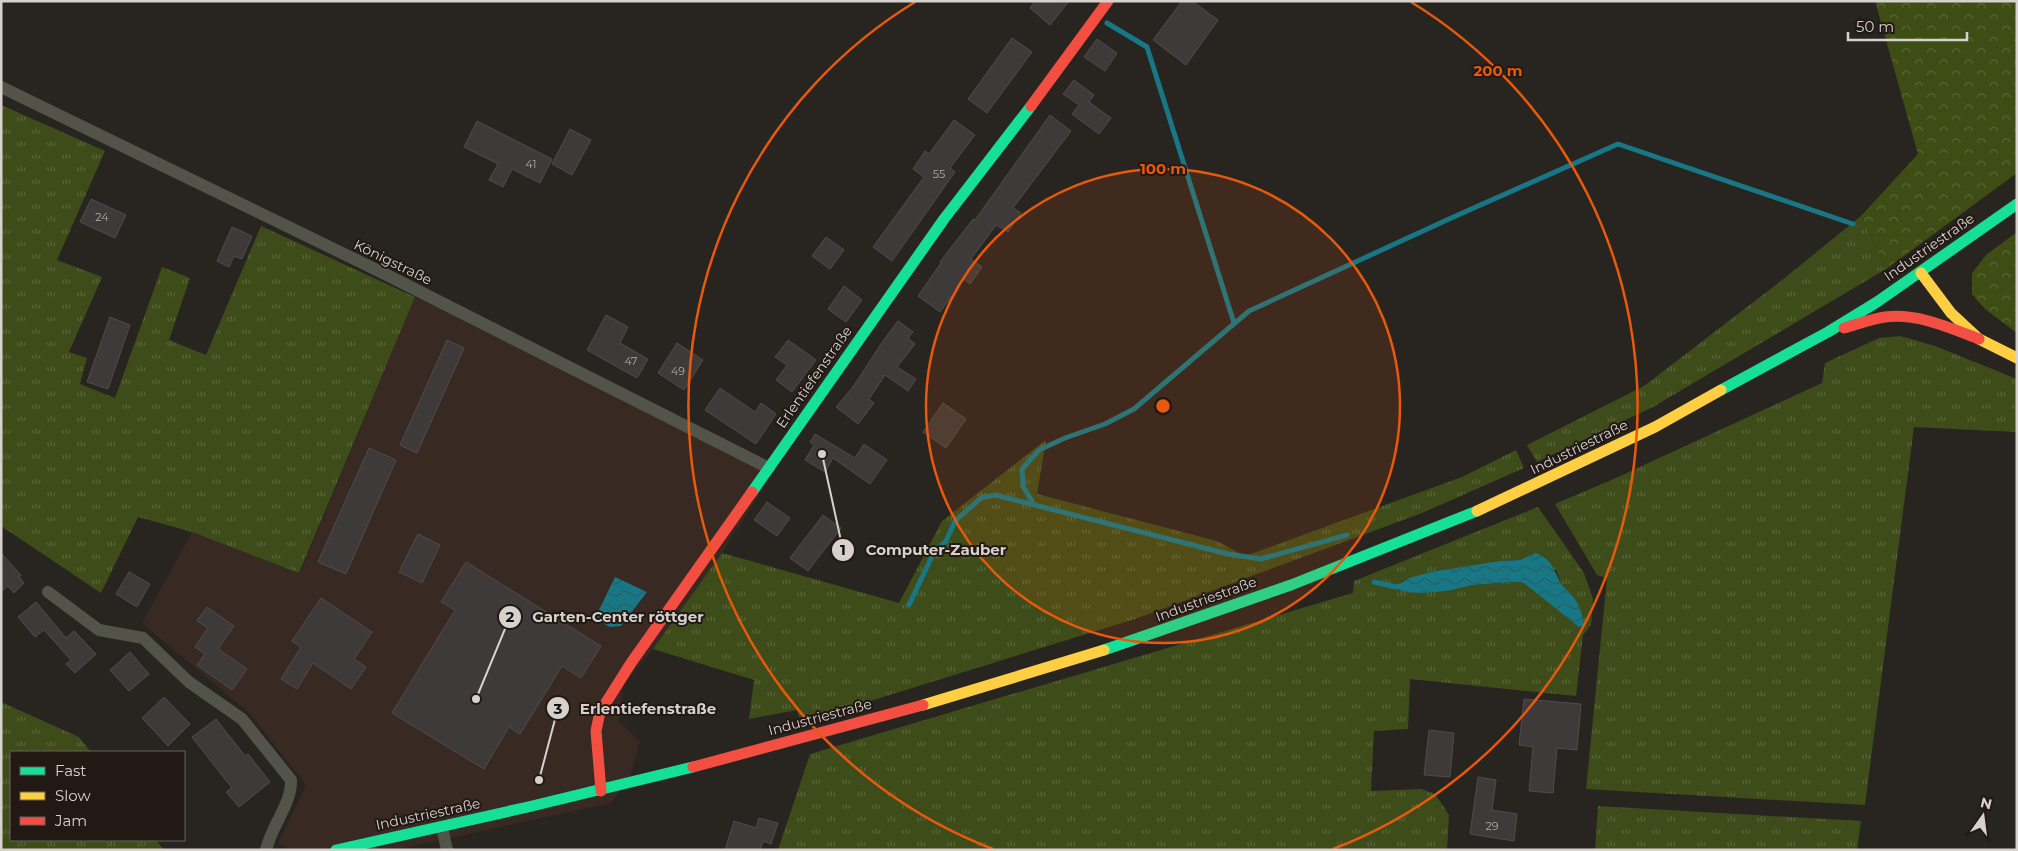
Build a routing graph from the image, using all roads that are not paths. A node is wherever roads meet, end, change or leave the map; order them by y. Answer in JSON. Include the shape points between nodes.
{"nodes":[{"id":1,"x":1108,"y":1,"type":"edge"},
{"id":2,"x":1,"y":87,"type":"edge"},
{"id":3,"x":2017,"y":204,"type":"edge"},
{"id":4,"x":1921,"y":273,"type":"junction"},
{"id":5,"x":1829,"y":331,"type":"junction"},
{"id":6,"x":1979,"y":339,"type":"junction"},
{"id":7,"x":2017,"y":358,"type":"edge"},
{"id":8,"x":769,"y":468,"type":"junction"},
{"id":9,"x":48,"y":592,"type":"dead end"},
{"id":10,"x":601,"y":791,"type":"junction"},
{"id":11,"x":442,"y":827,"type":"junction"},
{"id":12,"x":266,"y":850,"type":"edge"},
{"id":13,"x":336,"y":850,"type":"edge"},
{"id":14,"x":447,"y":850,"type":"edge"}],
"edges":[{"from":1,"to":8,"type":"street","name":"Erlentiefenstraße","via":[[944,219]]},
{"from":2,"to":8,"type":"street","name":"Königstraße","via":[[381,272]]},
{"from":3,"to":4,"type":"street","name":"Industriestraße"},
{"from":4,"to":5,"type":"street","name":"Industriestraße"},
{"from":4,"to":6,"type":"street","via":[[1951,313]]},
{"from":5,"to":6,"type":"street","via":[[1891,317],[1949,327]]},
{"from":5,"to":10,"type":"street","name":"Industriestraße","via":[[1666,421],[1536,485],[1414,538],[1304,580],[1013,678],[808,737]]},
{"from":6,"to":7,"type":"street"},
{"from":8,"to":10,"type":"street","name":"Erlentiefenstraße","via":[[600,712],[596,731]]},
{"from":9,"to":12,"type":"street","via":[[99,630],[143,638],[189,682],[242,719],[291,780],[292,790],[268,838]]},
{"from":10,"to":11,"type":"street","name":"Industriestraße"},
{"from":11,"to":13,"type":"street","name":"Industriestraße"},
{"from":11,"to":14,"type":"street"}]}
